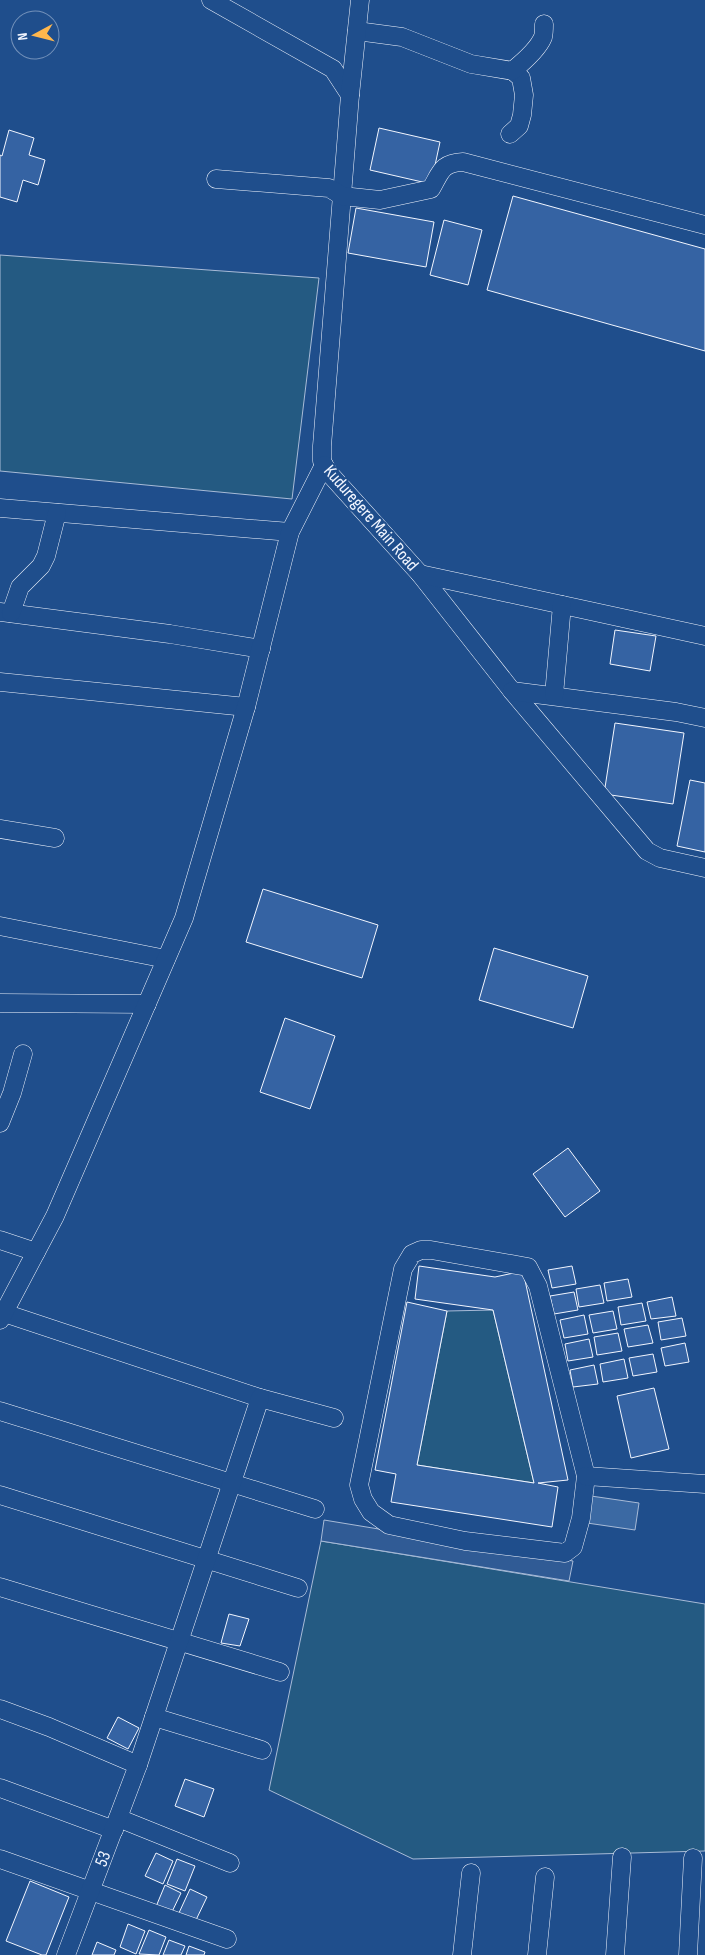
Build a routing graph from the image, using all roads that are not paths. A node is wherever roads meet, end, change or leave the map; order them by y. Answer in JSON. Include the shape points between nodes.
{"nodes":[{"id":1,"x":212,"y":0,"type":"edge"},
{"id":2,"x":360,"y":0,"type":"edge"},
{"id":3,"x":544,"y":24,"type":"dead end"},
{"id":4,"x":357,"y":31,"type":"junction"},
{"id":5,"x":512,"y":71,"type":"junction"},
{"id":6,"x":350,"y":95,"type":"junction"},
{"id":7,"x":510,"y":134,"type":"dead end"},
{"id":8,"x":216,"y":178,"type":"dead end"},
{"id":9,"x":342,"y":196,"type":"junction"},
{"id":10,"x":705,"y":225,"type":"edge"},
{"id":11,"x":324,"y":465,"type":"junction"},
{"id":12,"x":0,"y":508,"type":"edge"},
{"id":13,"x":57,"y":513,"type":"junction"},
{"id":14,"x":290,"y":532,"type":"junction"},
{"id":15,"x":420,"y":574,"type":"junction"},
{"id":16,"x":562,"y":605,"type":"junction"},
{"id":17,"x":5,"y":612,"type":"edge"},
{"id":18,"x":705,"y":636,"type":"edge"},
{"id":19,"x":261,"y":649,"type":"junction"},
{"id":20,"x":0,"y":682,"type":"edge"},
{"id":21,"x":512,"y":691,"type":"junction"},
{"id":22,"x":554,"y":695,"type":"junction"},
{"id":23,"x":246,"y":707,"type":"junction"},
{"id":24,"x":705,"y":718,"type":"edge"},
{"id":25,"x":0,"y":829,"type":"edge"},
{"id":26,"x":55,"y":838,"type":"dead end"},
{"id":27,"x":705,"y":868,"type":"edge"},
{"id":28,"x":0,"y":926,"type":"edge"},
{"id":29,"x":166,"y":959,"type":"junction"},
{"id":30,"x":0,"y":1003,"type":"edge"},
{"id":31,"x":147,"y":1004,"type":"junction"},
{"id":32,"x":23,"y":1054,"type":"dead end"},
{"id":33,"x":0,"y":1123,"type":"edge"},
{"id":34,"x":0,"y":1240,"type":"edge"},
{"id":35,"x":36,"y":1252,"type":"junction"},
{"id":36,"x":2,"y":1317,"type":"edge"},
{"id":37,"x":260,"y":1398,"type":"junction"},
{"id":38,"x":0,"y":1411,"type":"edge"},
{"id":39,"x":334,"y":1418,"type":"dead end"},
{"id":40,"x":586,"y":1476,"type":"junction"},
{"id":41,"x":231,"y":1483,"type":"junction"},
{"id":42,"x":705,"y":1484,"type":"edge"},
{"id":43,"x":0,"y":1495,"type":"edge"},
{"id":44,"x":316,"y":1509,"type":"dead end"},
{"id":45,"x":206,"y":1560,"type":"junction"},
{"id":46,"x":0,"y":1587,"type":"edge"},
{"id":47,"x":298,"y":1588,"type":"dead end"},
{"id":48,"x":180,"y":1640,"type":"junction"},
{"id":49,"x":280,"y":1672,"type":"dead end"},
{"id":50,"x":0,"y":1710,"type":"edge"},
{"id":51,"x":154,"y":1717,"type":"junction"},
{"id":52,"x":262,"y":1750,"type":"dead end"},
{"id":53,"x":138,"y":1765,"type":"junction"},
{"id":54,"x":0,"y":1788,"type":"edge"},
{"id":55,"x":116,"y":1824,"type":"junction"},
{"id":56,"x":622,"y":1857,"type":"dead end"},
{"id":57,"x":693,"y":1858,"type":"dead end"},
{"id":58,"x":0,"y":1859,"type":"edge"},
{"id":59,"x":230,"y":1863,"type":"dead end"},
{"id":60,"x":471,"y":1873,"type":"dead end"},
{"id":61,"x":545,"y":1877,"type":"dead end"},
{"id":62,"x":91,"y":1891,"type":"junction"},
{"id":63,"x":227,"y":1939,"type":"dead end"},
{"id":64,"x":67,"y":1954,"type":"edge"},
{"id":65,"x":462,"y":1955,"type":"edge"},
{"id":66,"x":537,"y":1955,"type":"edge"},
{"id":67,"x":615,"y":1955,"type":"edge"},
{"id":68,"x":688,"y":1955,"type":"edge"}],
"edges":[{"from":1,"to":6,"type":"street","via":[[333,69]]},
{"from":2,"to":4,"type":"street","name":"Kuduregere Main Road"},
{"from":3,"to":5,"type":"street","via":[[540,42]]},
{"from":4,"to":5,"type":"street","via":[[402,37],[471,64]]},
{"from":4,"to":6,"type":"street","name":"Kuduregere Main Road"},
{"from":5,"to":7,"type":"street","via":[[521,78],[524,95],[519,126]]},
{"from":6,"to":9,"type":"street","name":"Kuduregere Main Road"},
{"from":8,"to":9,"type":"street","via":[[329,188]]},
{"from":9,"to":10,"type":"street","via":[[380,200],[424,192],[431,189],[444,167],[463,162]]},
{"from":9,"to":11,"type":"street","name":"Kuduregere Main Road","via":[[322,446]]},
{"from":11,"to":14,"type":"street"},
{"from":11,"to":15,"type":"street","name":"Kuduregere Main Road"},
{"from":12,"to":13,"type":"street"},
{"from":13,"to":14,"type":"street"},
{"from":13,"to":17,"type":"street","via":[[41,566],[20,587]]},
{"from":14,"to":19,"type":"street"},
{"from":15,"to":16,"type":"street"},
{"from":15,"to":21,"type":"street","name":"Kuduregere Main Road"},
{"from":16,"to":18,"type":"street"},
{"from":16,"to":22,"type":"street"},
{"from":17,"to":19,"type":"street"},
{"from":19,"to":23,"type":"street"},
{"from":20,"to":23,"type":"street"},
{"from":21,"to":22,"type":"street"},
{"from":21,"to":27,"type":"street","name":"Kuduregere Main Road","via":[[647,851],[660,858]]},
{"from":22,"to":24,"type":"street"},
{"from":23,"to":29,"type":"street","via":[[184,918]]},
{"from":25,"to":26,"type":"street"},
{"from":28,"to":29,"type":"street"},
{"from":29,"to":31,"type":"street"},
{"from":30,"to":31,"type":"street"},
{"from":31,"to":35,"type":"street","via":[[55,1216]]},
{"from":32,"to":33,"type":"street"},
{"from":34,"to":35,"type":"street"},
{"from":35,"to":36,"type":"street"},
{"from":36,"to":37,"type":"street"},
{"from":37,"to":39,"type":"street"},
{"from":37,"to":41,"type":"street","name":"53"},
{"from":38,"to":41,"type":"street"},
{"from":40,"to":40,"type":"street","via":[[581,1518],[573,1547],[565,1553],[414,1532],[389,1525],[371,1512],[359,1485],[403,1269],[412,1254],[431,1250],[528,1267],[538,1286]]},
{"from":40,"to":42,"type":"street"},
{"from":41,"to":44,"type":"street"},
{"from":41,"to":45,"type":"street","name":"53"},
{"from":43,"to":45,"type":"street"},
{"from":45,"to":47,"type":"street"},
{"from":45,"to":48,"type":"street","name":"53"},
{"from":46,"to":48,"type":"street"},
{"from":48,"to":49,"type":"street"},
{"from":48,"to":51,"type":"street","name":"53"},
{"from":50,"to":53,"type":"street"},
{"from":51,"to":52,"type":"street"},
{"from":51,"to":53,"type":"street","name":"53"},
{"from":53,"to":55,"type":"street","name":"53"},
{"from":54,"to":55,"type":"street"},
{"from":55,"to":59,"type":"street"},
{"from":55,"to":62,"type":"street","name":"53"},
{"from":56,"to":67,"type":"street"},
{"from":57,"to":68,"type":"street"},
{"from":58,"to":62,"type":"street"},
{"from":60,"to":65,"type":"street"},
{"from":61,"to":66,"type":"street"},
{"from":62,"to":63,"type":"street"},
{"from":62,"to":64,"type":"street","name":"53"}]}
